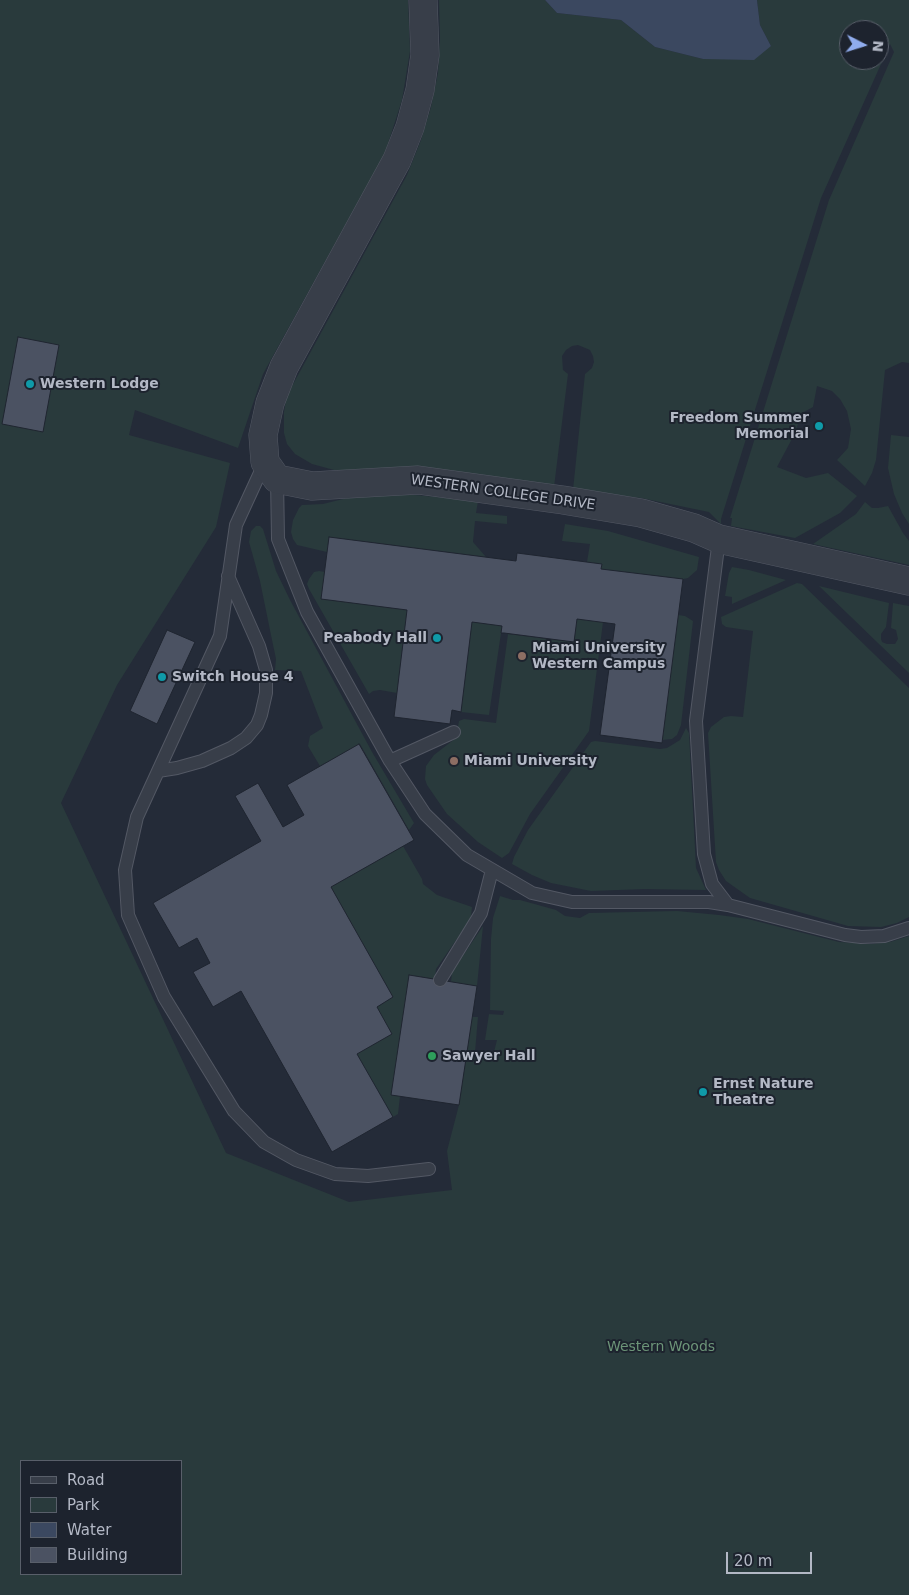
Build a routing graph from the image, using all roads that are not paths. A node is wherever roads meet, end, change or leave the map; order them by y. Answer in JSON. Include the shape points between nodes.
{"nodes":[{"id":1,"x":423,"y":0,"type":"edge"},
{"id":2,"x":271,"y":471,"type":"junction"},
{"id":3,"x":719,"y":539,"type":"junction"},
{"id":4,"x":228,"y":576,"type":"junction"},
{"id":5,"x":909,"y":581,"type":"edge"},
{"id":6,"x":454,"y":732,"type":"dead end"},
{"id":7,"x":390,"y":762,"type":"junction"},
{"id":8,"x":158,"y":771,"type":"junction"},
{"id":9,"x":492,"y":870,"type":"junction"},
{"id":10,"x":728,"y":905,"type":"junction"},
{"id":11,"x":909,"y":928,"type":"edge"},
{"id":12,"x":440,"y":980,"type":"dead end"},
{"id":13,"x":429,"y":1169,"type":"dead end"}],
"edges":[{"from":1,"to":2,"type":"street","via":[[425,55],[410,127],[397,160],[284,367],[270,403],[263,435]]},
{"from":2,"to":3,"type":"street","name":"WESTERN COLLEGE DRIVE","via":[[312,486],[418,480],[471,486],[642,513]]},
{"from":2,"to":4,"type":"lane","via":[[236,526]]},
{"from":2,"to":7,"type":"lane","via":[[278,539],[303,602]]},
{"from":3,"to":5,"type":"street","name":"WESTERN COLLEGE DRIVE"},
{"from":3,"to":10,"type":"lane","via":[[696,721],[704,854],[712,884]]},
{"from":4,"to":8,"type":"lane","via":[[220,636]]},
{"from":4,"to":8,"type":"lane","via":[[259,646],[266,670],[266,693],[258,725],[231,748],[202,761]]},
{"from":6,"to":7,"type":"lane"},
{"from":7,"to":9,"type":"lane","via":[[425,814],[467,855]]},
{"from":8,"to":13,"type":"lane","via":[[137,817],[125,870],[128,915],[164,997],[234,1111],[264,1142],[296,1160],[335,1174],[368,1176]]},
{"from":9,"to":10,"type":"lane","via":[[532,893],[572,902],[671,901]]},
{"from":9,"to":12,"type":"lane","via":[[481,912]]},
{"from":10,"to":11,"type":"lane","via":[[845,935],[884,936]]}]}
